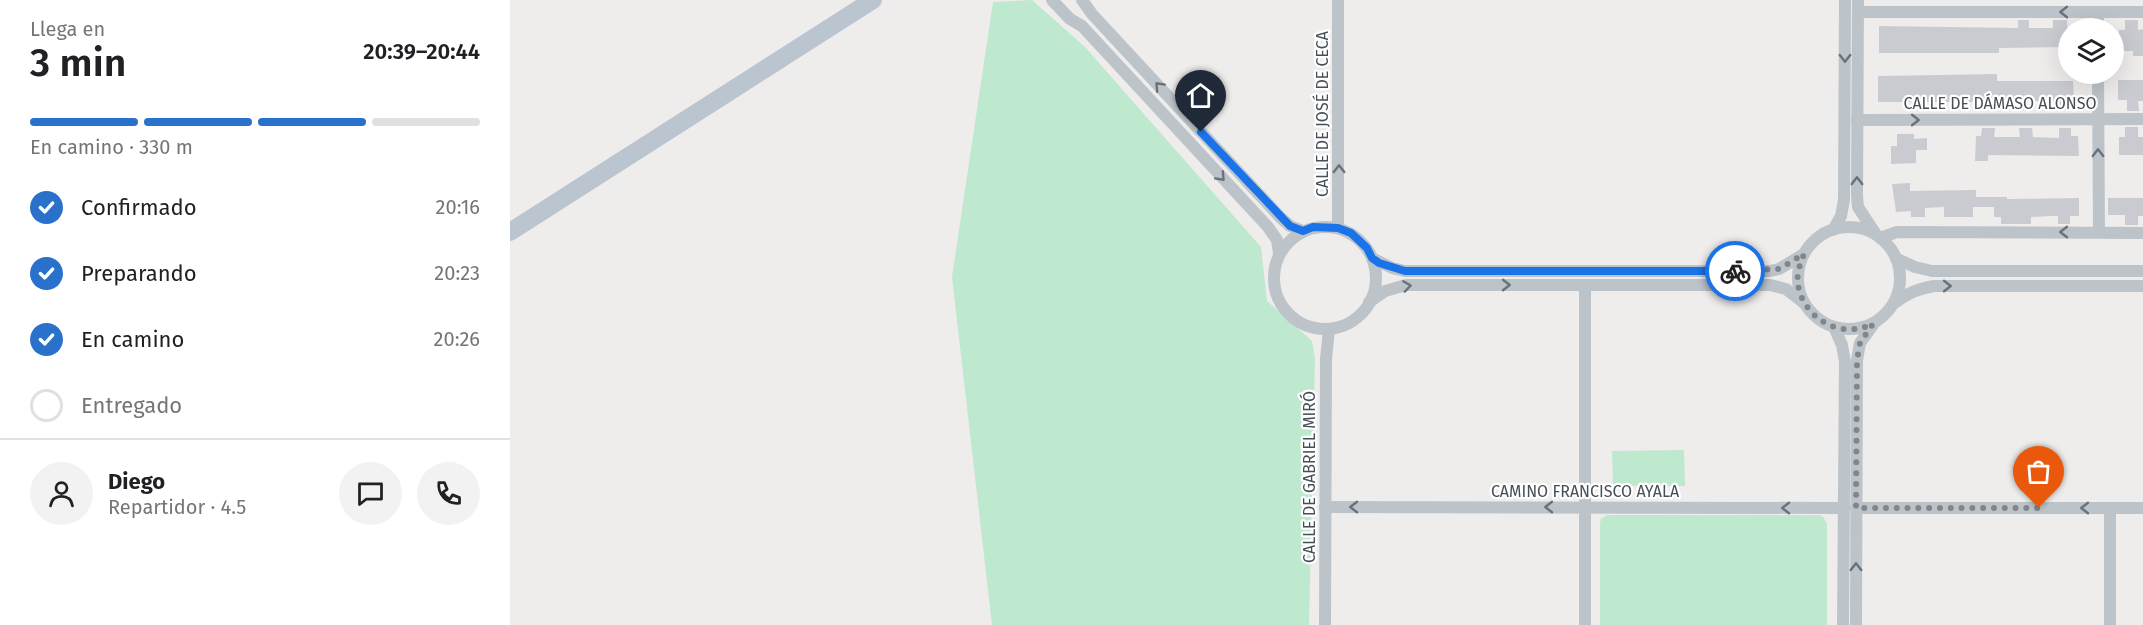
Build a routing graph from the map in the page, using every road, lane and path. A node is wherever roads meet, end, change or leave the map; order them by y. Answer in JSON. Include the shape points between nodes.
{"nodes":[{"id":1,"x":1052,"y":0,"type":"edge"},
{"id":2,"x":1082,"y":0,"type":"edge"},
{"id":3,"x":1338,"y":0,"type":"edge"},
{"id":4,"x":1845,"y":0,"type":"edge"},
{"id":5,"x":872,"y":1,"type":"edge"},
{"id":6,"x":1858,"y":6,"type":"edge"},
{"id":7,"x":2098,"y":12,"type":"junction"},
{"id":8,"x":2143,"y":12,"type":"edge"},
{"id":9,"x":2098,"y":18,"type":"edge"},
{"id":10,"x":2098,"y":84,"type":"edge"},
{"id":11,"x":2143,"y":119,"type":"edge"},
{"id":12,"x":1857,"y":120,"type":"junction"},
{"id":13,"x":2098,"y":120,"type":"junction"},
{"id":14,"x":1338,"y":228,"type":"junction"},
{"id":15,"x":1833,"y":230,"type":"junction"},
{"id":16,"x":1303,"y":231,"type":"junction"},
{"id":17,"x":510,"y":232,"type":"edge"},
{"id":18,"x":2099,"y":232,"type":"junction"},
{"id":19,"x":2143,"y":233,"type":"edge"},
{"id":20,"x":1878,"y":236,"type":"junction"},
{"id":21,"x":1279,"y":254,"type":"junction"},
{"id":22,"x":1804,"y":254,"type":"junction"},
{"id":23,"x":1372,"y":258,"type":"junction"},
{"id":24,"x":1897,"y":259,"type":"junction"},
{"id":25,"x":2143,"y":271,"type":"edge"},
{"id":26,"x":1585,"y":285,"type":"junction"},
{"id":27,"x":2143,"y":286,"type":"edge"},
{"id":28,"x":1369,"y":302,"type":"junction"},
{"id":29,"x":1804,"y":303,"type":"junction"},
{"id":30,"x":1894,"y":304,"type":"junction"},
{"id":31,"x":1873,"y":324,"type":"junction"},
{"id":32,"x":1834,"y":327,"type":"junction"},
{"id":33,"x":1329,"y":329,"type":"junction"},
{"id":34,"x":1325,"y":507,"type":"junction"},
{"id":35,"x":1585,"y":507,"type":"junction"},
{"id":36,"x":1850,"y":508,"type":"junction"},
{"id":37,"x":2110,"y":508,"type":"junction"},
{"id":38,"x":2143,"y":508,"type":"edge"},
{"id":39,"x":1325,"y":625,"type":"edge"},
{"id":40,"x":1585,"y":625,"type":"edge"},
{"id":41,"x":1843,"y":625,"type":"edge"},
{"id":42,"x":1856,"y":625,"type":"edge"},
{"id":43,"x":2110,"y":625,"type":"edge"}],
"edges":[{"from":1,"to":21,"type":"street","one_way":true,"via":[[1082,26],[1268,227],[1277,240]]},
{"from":16,"to":2,"type":"street","one_way":true,"via":[[1280,217]]},
{"from":14,"to":3,"type":"street","name":"CALLE DE JOSÉ DE CECA","one_way":true},
{"from":4,"to":15,"type":"street","one_way":true,"via":[[1844,200],[1842,216]]},
{"from":5,"to":17,"type":"main road"},
{"from":7,"to":6,"type":"street","one_way":true},
{"from":6,"to":12,"type":"street"},
{"from":7,"to":8,"type":"street"},
{"from":7,"to":9,"type":"street"},
{"from":10,"to":13,"type":"street"},
{"from":11,"to":13,"type":"street","name":"CALLE DE DÁMASO ALONSO"},
{"from":12,"to":13,"type":"street","name":"CALLE DE DÁMASO ALONSO","one_way":true},
{"from":20,"to":12,"type":"street","one_way":true,"via":[[1858,207]]},
{"from":18,"to":13,"type":"street","one_way":true},
{"from":14,"to":16,"type":"street","via":[[1313,227]]},
{"from":14,"to":23,"type":"street","via":[[1351,233]]},
{"from":15,"to":20,"type":"street","via":[[1860,228]]},
{"from":15,"to":22,"type":"street","via":[[1824,233]]},
{"from":16,"to":21,"type":"street","via":[[1286,243]]},
{"from":18,"to":19,"type":"street"},
{"from":18,"to":20,"type":"street","one_way":true,"via":[[1897,232]]},
{"from":20,"to":24,"type":"street","via":[[1892,248]]},
{"from":21,"to":33,"type":"street","via":[[1273,272],[1279,302],[1290,316],[1309,327]]},
{"from":22,"to":23,"type":"street","via":[[1770,271],[1405,271]]},
{"from":22,"to":29,"type":"street","via":[[1798,272]]},
{"from":23,"to":28,"type":"street","via":[[1376,275]]},
{"from":24,"to":25,"type":"street","via":[[1932,271]]},
{"from":24,"to":30,"type":"street","via":[[1901,276]]},
{"from":28,"to":26,"type":"street","one_way":true,"via":[[1385,291],[1406,285]]},
{"from":26,"to":29,"type":"street","via":[[1770,285],[1786,289]]},
{"from":26,"to":35,"type":"street"},
{"from":30,"to":27,"type":"street","one_way":true,"via":[[1907,293],[1934,286]]},
{"from":28,"to":33,"type":"street","via":[[1348,324]]},
{"from":29,"to":32,"type":"street","via":[[1815,317]]},
{"from":30,"to":31,"type":"street"},
{"from":31,"to":32,"type":"street","via":[[1854,330]]},
{"from":31,"to":36,"type":"street","via":[[1860,343],[1857,360]]},
{"from":32,"to":36,"type":"street","via":[[1845,362]]},
{"from":33,"to":34,"type":"street","name":"CALLE DE GABRIEL MIRÓ"},
{"from":35,"to":34,"type":"street","name":"CAMINO FRANCISCO AYALA","one_way":true},
{"from":34,"to":39,"type":"street","name":"CALLE DE GABRIEL MIRÓ"},
{"from":36,"to":35,"type":"street","name":"CAMINO FRANCISCO AYALA","one_way":true},
{"from":35,"to":40,"type":"street"},
{"from":37,"to":36,"type":"street","name":"CAMINO FRANCISCO AYALA","one_way":true},
{"from":36,"to":41,"type":"street"},
{"from":42,"to":36,"type":"street","one_way":true},
{"from":37,"to":38,"type":"street","name":"CAMINO FRANCISCO AYALA"},
{"from":37,"to":43,"type":"street"}]}
